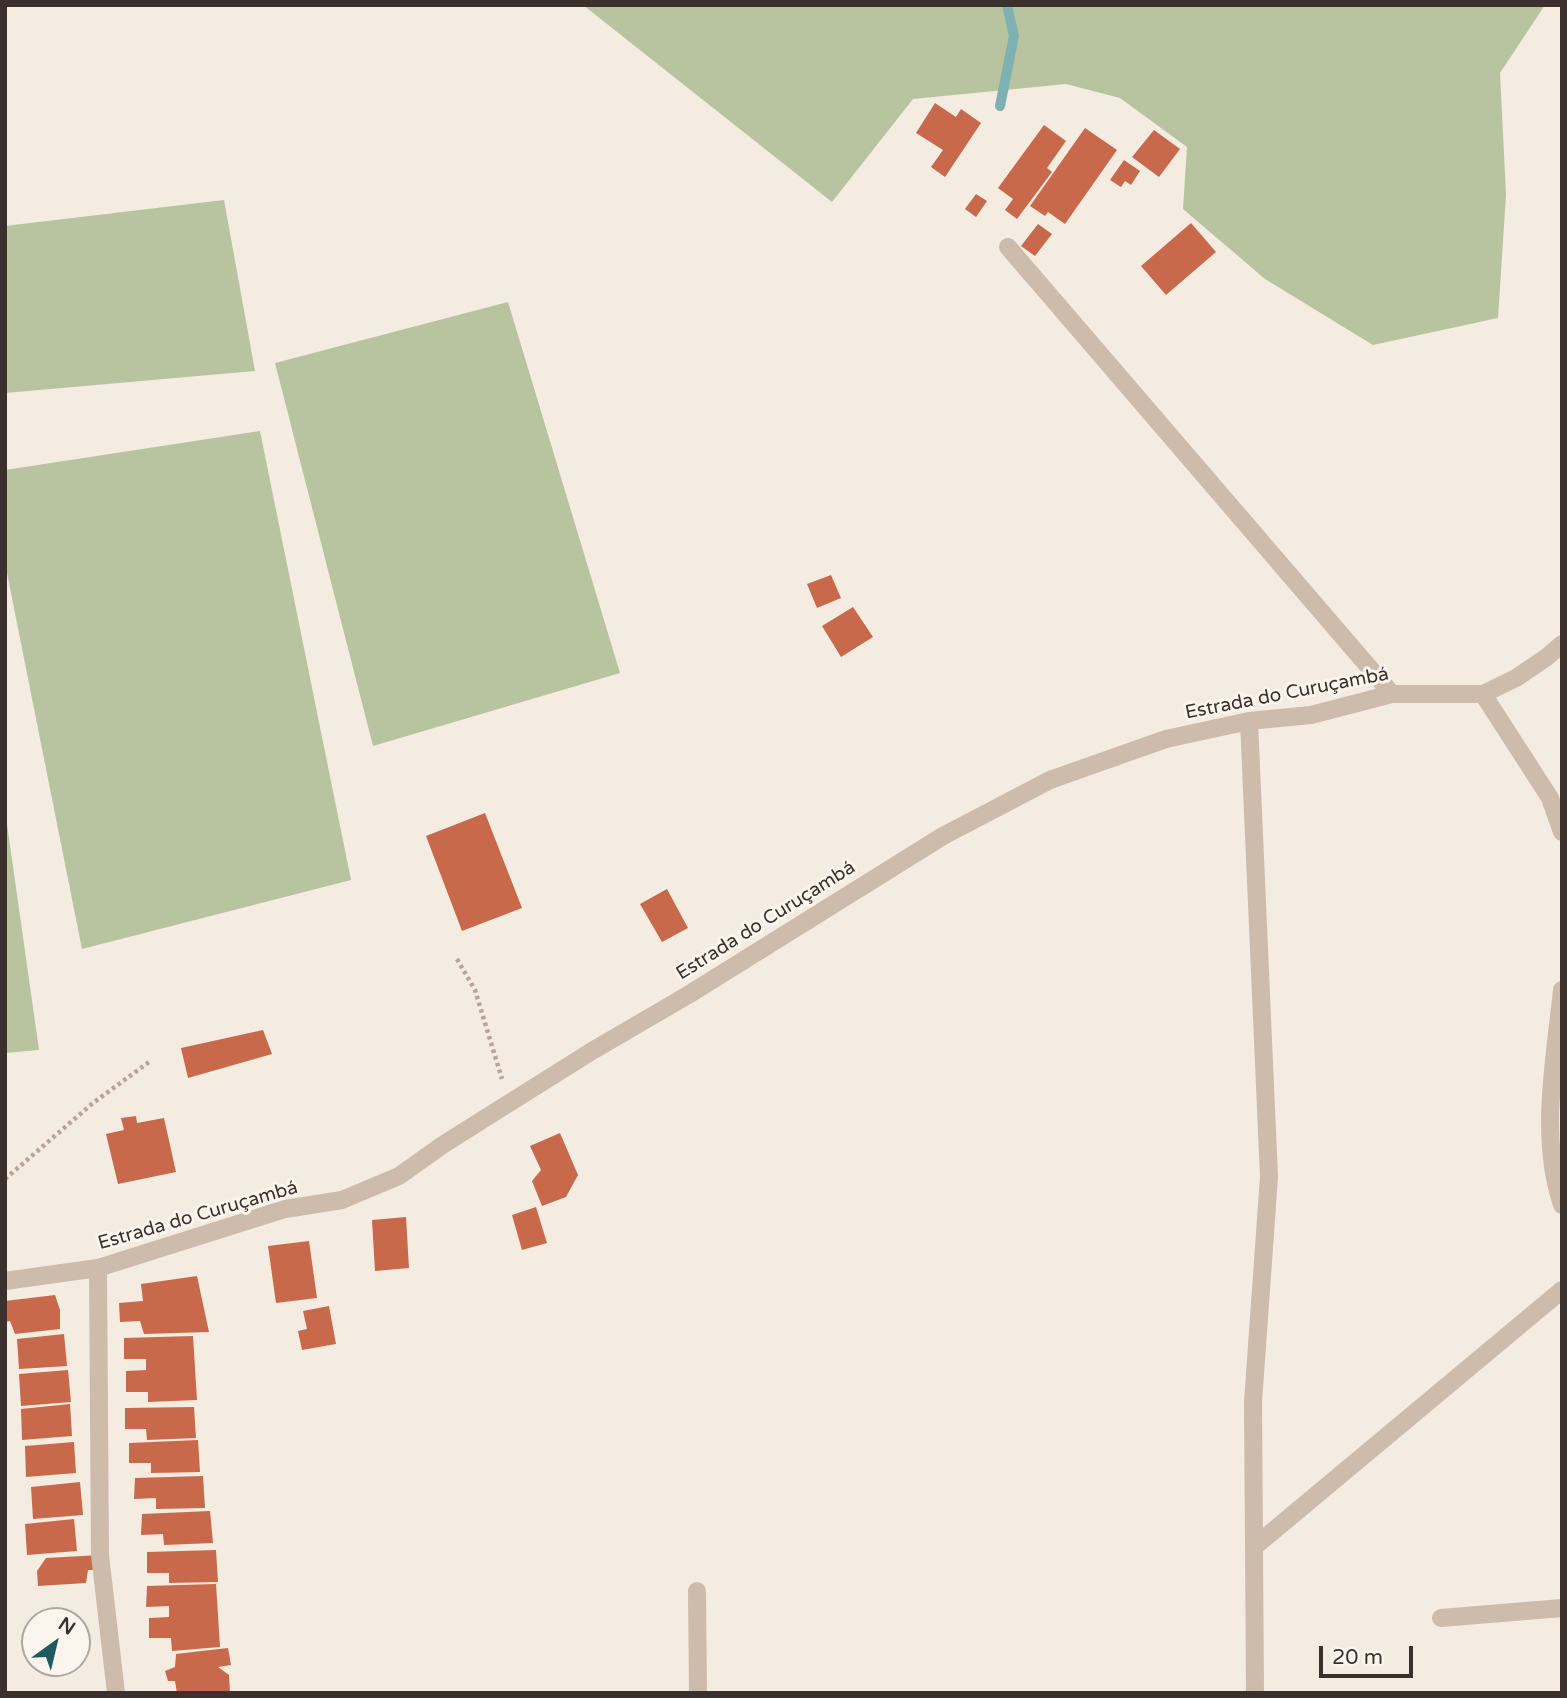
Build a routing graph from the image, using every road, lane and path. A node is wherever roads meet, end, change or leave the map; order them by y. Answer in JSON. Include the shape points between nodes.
{"nodes":[{"id":1,"x":1008,"y":247,"type":"dead end"},
{"id":2,"x":1562,"y":644,"type":"edge"},
{"id":3,"x":1392,"y":694,"type":"junction"},
{"id":4,"x":1483,"y":694,"type":"junction"},
{"id":5,"x":1249,"y":721,"type":"junction"},
{"id":6,"x":1562,"y":832,"type":"edge"},
{"id":7,"x":457,"y":959,"type":"dead end"},
{"id":8,"x":1562,"y":990,"type":"edge"},
{"id":9,"x":149,"y":1062,"type":"dead end"},
{"id":10,"x":509,"y":1103,"type":"junction"},
{"id":11,"x":5,"y":1179,"type":"edge"},
{"id":12,"x":1562,"y":1205,"type":"edge"},
{"id":13,"x":98,"y":1268,"type":"junction"},
{"id":14,"x":5,"y":1280,"type":"edge"},
{"id":15,"x":1562,"y":1290,"type":"edge"},
{"id":16,"x":1254,"y":1547,"type":"junction"},
{"id":17,"x":697,"y":1591,"type":"dead end"},
{"id":18,"x":1562,"y":1608,"type":"edge"},
{"id":19,"x":1441,"y":1618,"type":"dead end"},
{"id":20,"x":117,"y":1693,"type":"edge"},
{"id":21,"x":698,"y":1693,"type":"edge"},
{"id":22,"x":1255,"y":1693,"type":"edge"}],
"edges":[{"from":1,"to":3,"type":"street"},
{"from":2,"to":4,"type":"street","name":"Estrada do Curuçambá"},
{"from":3,"to":4,"type":"street","name":"Estrada do Curuçambá"},
{"from":3,"to":5,"type":"street","name":"Estrada do Curuçambá","via":[[1311,715]]},
{"from":4,"to":6,"type":"street","via":[[1550,798]]},
{"from":5,"to":10,"type":"street","name":"Estrada do Curuçambá","via":[[1166,739],[1050,780],[943,836]]},
{"from":5,"to":16,"type":"street","via":[[1269,1177],[1252,1402]]},
{"from":7,"to":10,"type":"path","via":[[475,990]]},
{"from":8,"to":12,"type":"street","via":[[1549,1128]]},
{"from":9,"to":11,"type":"path"},
{"from":10,"to":13,"type":"street","name":"Estrada do Curuçambá","via":[[399,1176],[342,1200],[285,1209]]},
{"from":13,"to":14,"type":"street","name":"Estrada do Curuçambá"},
{"from":13,"to":20,"type":"street","via":[[100,1555]]},
{"from":15,"to":16,"type":"street"},
{"from":16,"to":22,"type":"street"},
{"from":17,"to":21,"type":"street"},
{"from":18,"to":19,"type":"street"}]}
